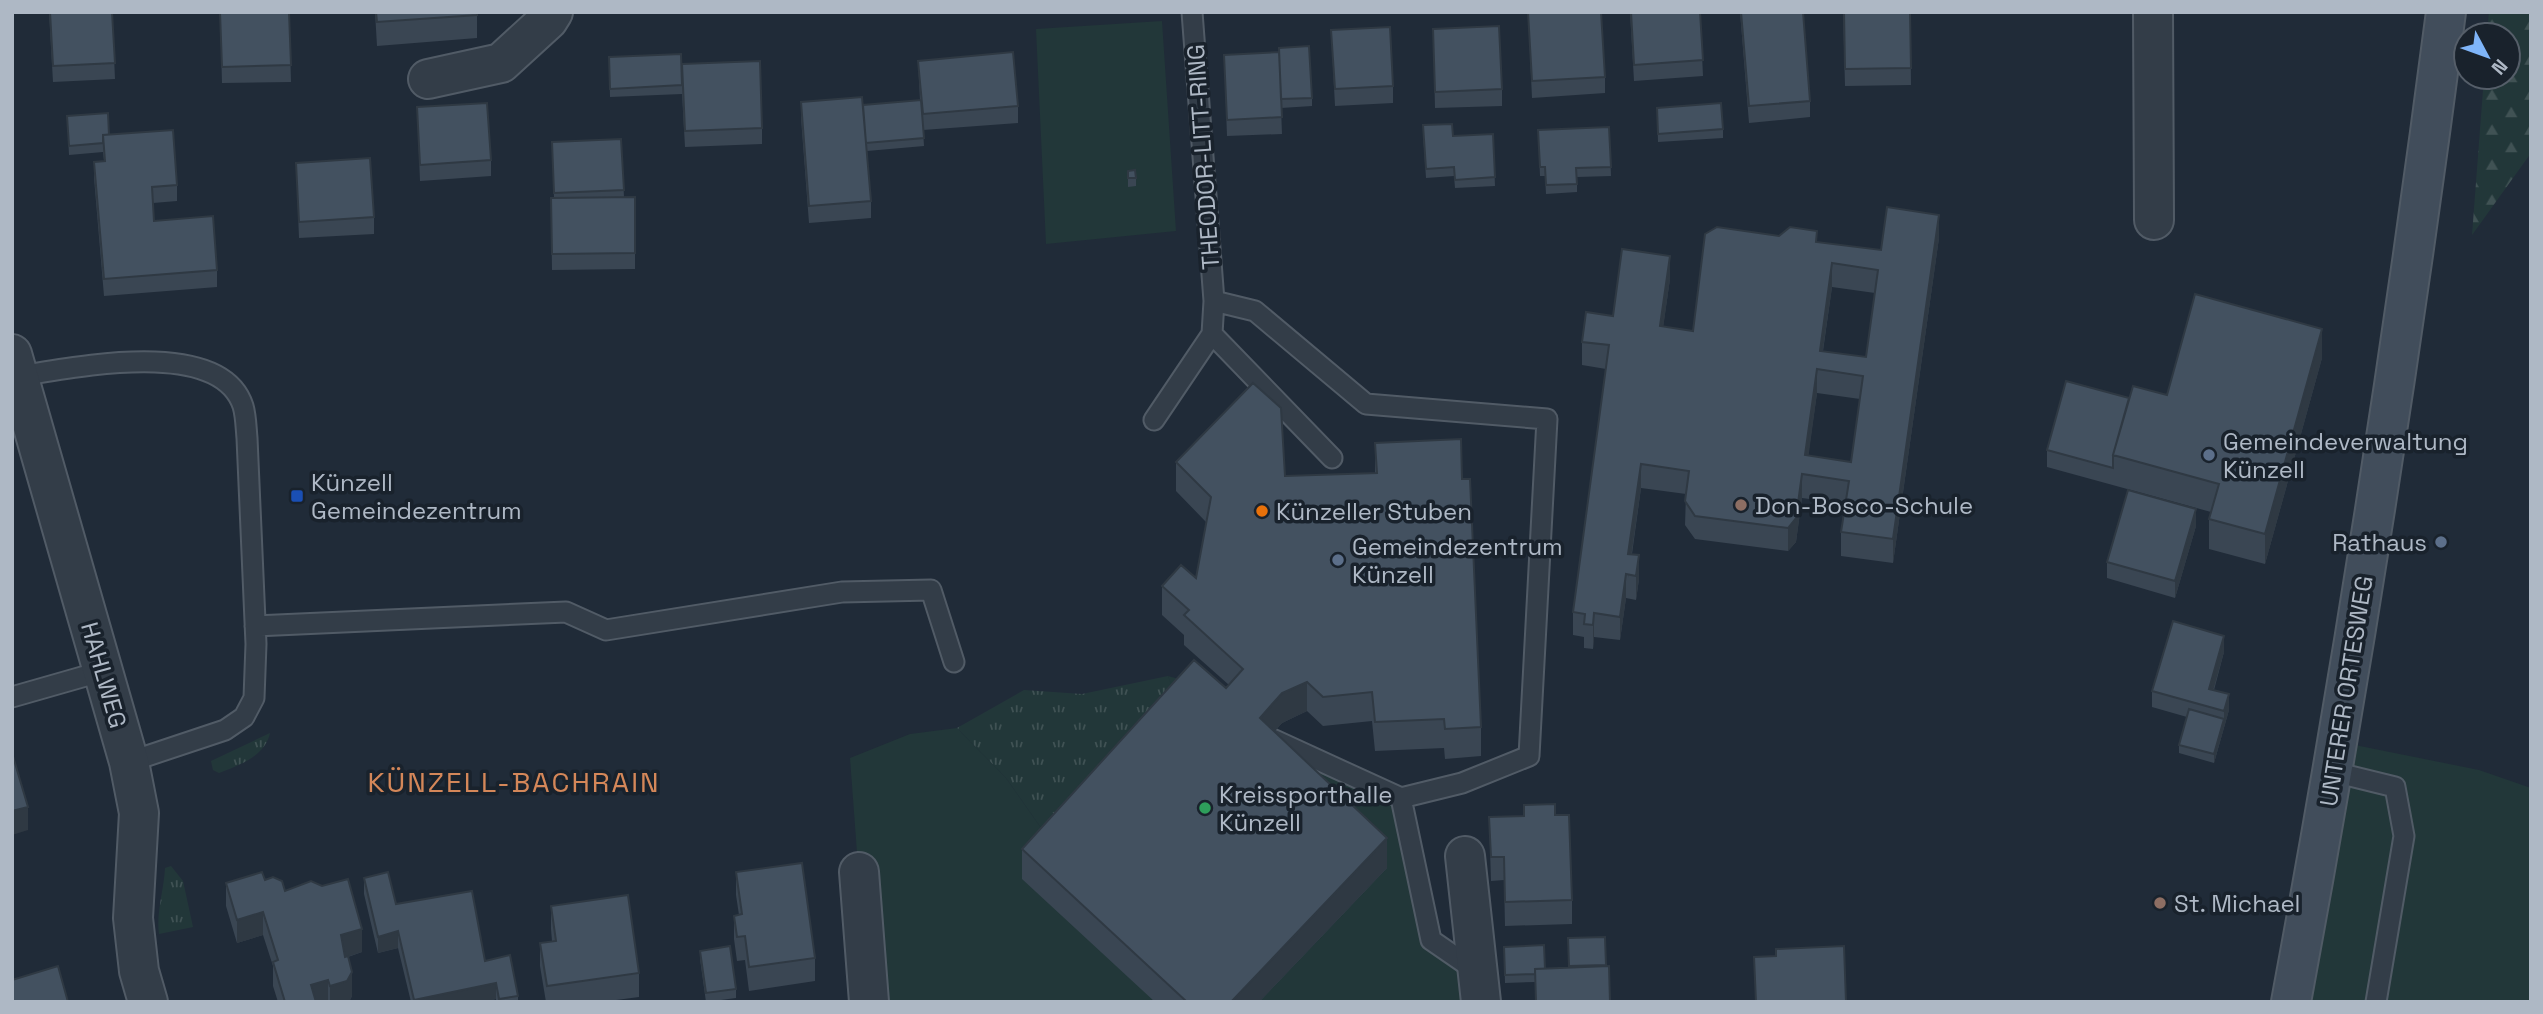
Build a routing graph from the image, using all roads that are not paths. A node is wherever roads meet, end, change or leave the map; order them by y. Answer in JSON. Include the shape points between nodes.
{"nodes":[{"id":1,"x":553,"y":12,"type":"edge"},
{"id":2,"x":1192,"y":12,"type":"edge"},
{"id":3,"x":2153,"y":12,"type":"edge"},
{"id":4,"x":2445,"y":12,"type":"edge"},
{"id":5,"x":428,"y":79,"type":"dead end"},
{"id":6,"x":2154,"y":220,"type":"dead end"},
{"id":7,"x":1214,"y":301,"type":"junction"},
{"id":8,"x":1212,"y":334,"type":"junction"},
{"id":9,"x":15,"y":365,"type":"edge"},
{"id":10,"x":1154,"y":421,"type":"dead end"},
{"id":11,"x":1332,"y":458,"type":"dead end"},
{"id":12,"x":255,"y":626,"type":"junction"},
{"id":13,"x":954,"y":662,"type":"dead end"},
{"id":14,"x":103,"y":671,"type":"junction"},
{"id":15,"x":12,"y":697,"type":"edge"},
{"id":16,"x":1269,"y":738,"type":"edge"},
{"id":17,"x":129,"y":762,"type":"junction"},
{"id":18,"x":2334,"y":772,"type":"junction"},
{"id":19,"x":1401,"y":798,"type":"junction"},
{"id":20,"x":1465,"y":856,"type":"dead end"},
{"id":21,"x":859,"y":872,"type":"dead end"},
{"id":22,"x":1481,"y":988,"type":"edge"},
{"id":23,"x":148,"y":1002,"type":"edge"},
{"id":24,"x":869,"y":1002,"type":"edge"},
{"id":25,"x":2291,"y":1002,"type":"edge"},
{"id":26,"x":2376,"y":1002,"type":"edge"}],
"edges":[{"from":1,"to":5,"type":"street","via":[[501,62]]},
{"from":2,"to":7,"type":"lane","name":"THEODOR-LITT-RING"},
{"from":3,"to":6,"type":"street"},
{"from":4,"to":18,"type":"main road","name":"UNTERER ORTESWEG","via":[[2409,297]]},
{"from":7,"to":8,"type":"lane","name":"THEODOR-LITT-RING"},
{"from":7,"to":19,"type":"lane","via":[[1255,311],[1366,404],[1547,419],[1529,757],[1462,783]]},
{"from":8,"to":10,"type":"lane"},
{"from":8,"to":11,"type":"lane"},
{"from":9,"to":12,"type":"lane","via":[[162,362],[198,368],[225,381],[243,405]]},
{"from":9,"to":14,"type":"street","name":"HAHLWEG"},
{"from":12,"to":13,"type":"lane","via":[[566,612],[606,630],[842,592],[931,590]]},
{"from":12,"to":17,"type":"lane","via":[[254,698],[244,717],[197,742]]},
{"from":14,"to":15,"type":"lane"},
{"from":14,"to":17,"type":"street","name":"HAHLWEG"},
{"from":16,"to":19,"type":"lane"},
{"from":17,"to":23,"type":"street","name":"HAHLWEG","via":[[139,813],[133,918]]},
{"from":18,"to":25,"type":"main road","name":"UNTERER ORTESWEG"},
{"from":18,"to":26,"type":"lane","via":[[2395,788],[2400,812],[2404,836]]},
{"from":19,"to":22,"type":"lane","via":[[1431,940]]},
{"from":20,"to":22,"type":"street"},
{"from":21,"to":24,"type":"street"}]}
